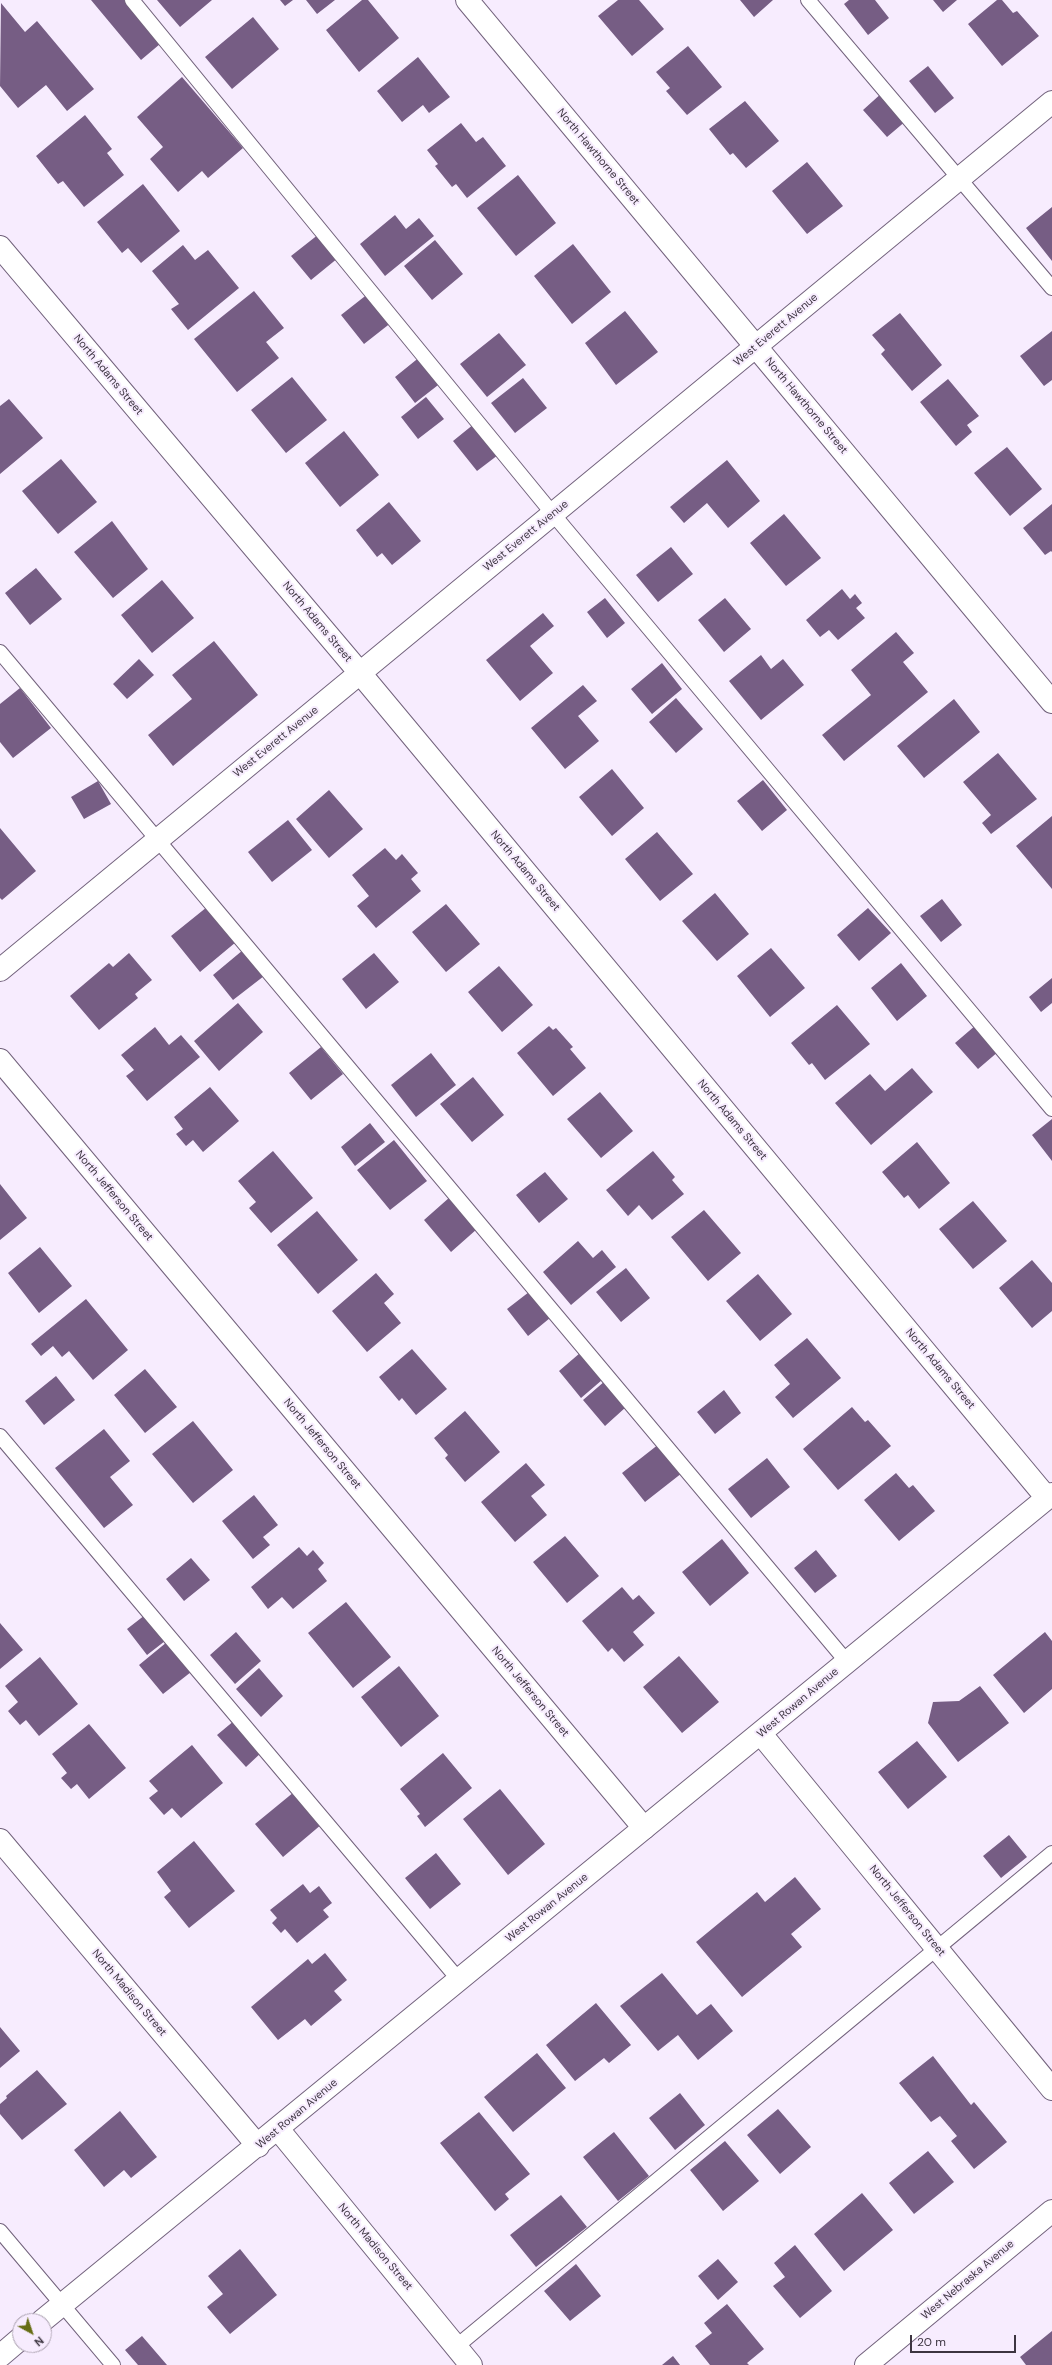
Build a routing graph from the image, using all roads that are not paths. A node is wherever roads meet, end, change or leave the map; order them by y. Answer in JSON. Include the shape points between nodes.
{"nodes":[{"id":1,"x":132,"y":0,"type":"edge"},
{"id":2,"x":467,"y":0,"type":"edge"},
{"id":3,"x":808,"y":0,"type":"edge"},
{"id":4,"x":1052,"y":102,"type":"edge"},
{"id":5,"x":960,"y":178,"type":"junction"},
{"id":6,"x":0,"y":247,"type":"edge"},
{"id":7,"x":1052,"y":288,"type":"edge"},
{"id":8,"x":756,"y":347,"type":"junction"},
{"id":9,"x":553,"y":514,"type":"junction"},
{"id":10,"x":0,"y":652,"type":"edge"},
{"id":11,"x":360,"y":673,"type":"junction"},
{"id":12,"x":1052,"y":702,"type":"edge"},
{"id":13,"x":156,"y":840,"type":"junction"},
{"id":14,"x":0,"y":970,"type":"edge"},
{"id":15,"x":0,"y":1060,"type":"edge"},
{"id":16,"x":1052,"y":1109,"type":"edge"},
{"id":17,"x":0,"y":1436,"type":"edge"},
{"id":18,"x":1049,"y":1496,"type":"edge"},
{"id":19,"x":847,"y":1662,"type":"junction"},
{"id":20,"x":761,"y":1734,"type":"junction"},
{"id":21,"x":644,"y":1828,"type":"junction"},
{"id":22,"x":0,"y":1840,"type":"edge"},
{"id":23,"x":1052,"y":1853,"type":"edge"},
{"id":24,"x":937,"y":1947,"type":"junction"},
{"id":25,"x":459,"y":1980,"type":"junction"},
{"id":26,"x":1052,"y":2089,"type":"edge"},
{"id":27,"x":278,"y":2129,"type":"junction"},
{"id":28,"x":258,"y":2146,"type":"junction"},
{"id":29,"x":1052,"y":2211,"type":"edge"},
{"id":30,"x":0,"y":2231,"type":"edge"},
{"id":31,"x":62,"y":2304,"type":"junction"},
{"id":32,"x":51,"y":2313,"type":"edge"},
{"id":33,"x":12,"y":2346,"type":"edge"},
{"id":34,"x":457,"y":2346,"type":"junction"},
{"id":35,"x":0,"y":2356,"type":"edge"},
{"id":36,"x":113,"y":2365,"type":"edge"},
{"id":37,"x":472,"y":2365,"type":"edge"},
{"id":38,"x":866,"y":2365,"type":"edge"}],
"edges":[{"from":1,"to":9,"type":"lane"},
{"from":2,"to":8,"type":"street","name":"North Hawthorne Street"},
{"from":3,"to":5,"type":"lane"},
{"from":4,"to":5,"type":"street","name":"West Everett Avenue"},
{"from":5,"to":7,"type":"lane"},
{"from":5,"to":8,"type":"street","name":"West Everett Avenue"},
{"from":6,"to":11,"type":"street","name":"North Adams Street"},
{"from":8,"to":9,"type":"street","name":"West Everett Avenue"},
{"from":8,"to":12,"type":"street","name":"North Hawthorne Street"},
{"from":9,"to":11,"type":"street","name":"West Everett Avenue"},
{"from":9,"to":16,"type":"lane"},
{"from":10,"to":13,"type":"lane"},
{"from":11,"to":13,"type":"street","name":"West Everett Avenue"},
{"from":11,"to":18,"type":"street","name":"North Adams Street"},
{"from":13,"to":14,"type":"street","name":"West Everett Avenue"},
{"from":13,"to":19,"type":"lane"},
{"from":15,"to":21,"type":"street","name":"North Jefferson Street"},
{"from":17,"to":25,"type":"lane"},
{"from":18,"to":19,"type":"street","name":"West Rowan Avenue"},
{"from":19,"to":20,"type":"street","name":"West Rowan Avenue"},
{"from":20,"to":21,"type":"street","name":"West Rowan Avenue"},
{"from":20,"to":24,"type":"street","name":"North Jefferson Street"},
{"from":21,"to":25,"type":"street","name":"West Rowan Avenue"},
{"from":22,"to":28,"type":"street","name":"North Madison Street"},
{"from":23,"to":24,"type":"lane"},
{"from":24,"to":26,"type":"street","name":"North Jefferson Street"},
{"from":24,"to":34,"type":"lane"},
{"from":25,"to":27,"type":"street","name":"West Rowan Avenue"},
{"from":27,"to":28,"type":"street","name":"West Rowan Avenue"},
{"from":27,"to":34,"type":"street","name":"North Madison Street"},
{"from":28,"to":31,"type":"street","name":"West Rowan Avenue"},
{"from":29,"to":38,"type":"street","name":"West Nebraska Avenue"},
{"from":30,"to":31,"type":"lane"},
{"from":31,"to":32,"type":"street","name":"West Rowan Avenue"},
{"from":31,"to":36,"type":"lane"},
{"from":33,"to":35,"type":"street"},
{"from":34,"to":37,"type":"street","name":"North Madison Street"}]}
